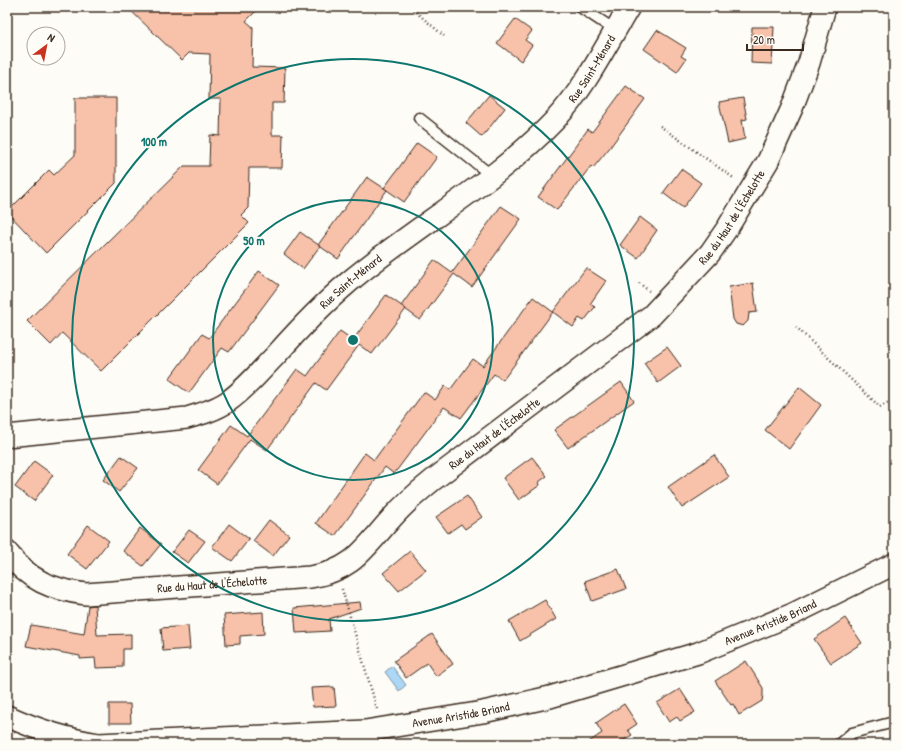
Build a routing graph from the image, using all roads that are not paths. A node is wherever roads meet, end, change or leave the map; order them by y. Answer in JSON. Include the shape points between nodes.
{"nodes":[{"id":1,"x":580,"y":7,"type":"edge"},
{"id":2,"x":629,"y":7,"type":"edge"},
{"id":3,"x":825,"y":7,"type":"edge"},
{"id":4,"x":615,"y":30,"type":"junction"},
{"id":5,"x":419,"y":118,"type":"dead end"},
{"id":6,"x":491,"y":175,"type":"junction"},
{"id":7,"x":7,"y":436,"type":"edge"},
{"id":8,"x":7,"y":552,"type":"edge"},
{"id":9,"x":894,"y":564,"type":"edge"},
{"id":10,"x":7,"y":716,"type":"edge"},
{"id":11,"x":894,"y":722,"type":"edge"},
{"id":12,"x":839,"y":744,"type":"edge"}],
"edges":[{"from":1,"to":4,"type":"lane"},
{"from":2,"to":4,"type":"street","name":"Rue Saint-Ménard"},
{"from":3,"to":8,"type":"street","name":"Rue du Haut de l'Échelotte","via":[[809,63],[768,161],[710,253],[652,315],[433,480],[403,506],[367,547],[337,571],[310,577],[86,594],[64,592],[44,583],[21,568]]},
{"from":4,"to":6,"type":"street","name":"Rue Saint-Ménard","via":[[580,90],[529,145]]},
{"from":5,"to":6,"type":"lane"},
{"from":6,"to":7,"type":"street","name":"Rue Saint-Ménard","via":[[348,282],[310,317],[244,388],[227,402],[208,412],[187,418]]},
{"from":9,"to":10,"type":"street","name":"Avenue Aristide Briand","via":[[793,614],[698,653],[550,697],[483,712],[365,731],[99,744],[66,739]]},
{"from":11,"to":12,"type":"lane","via":[[852,733]]}]}
